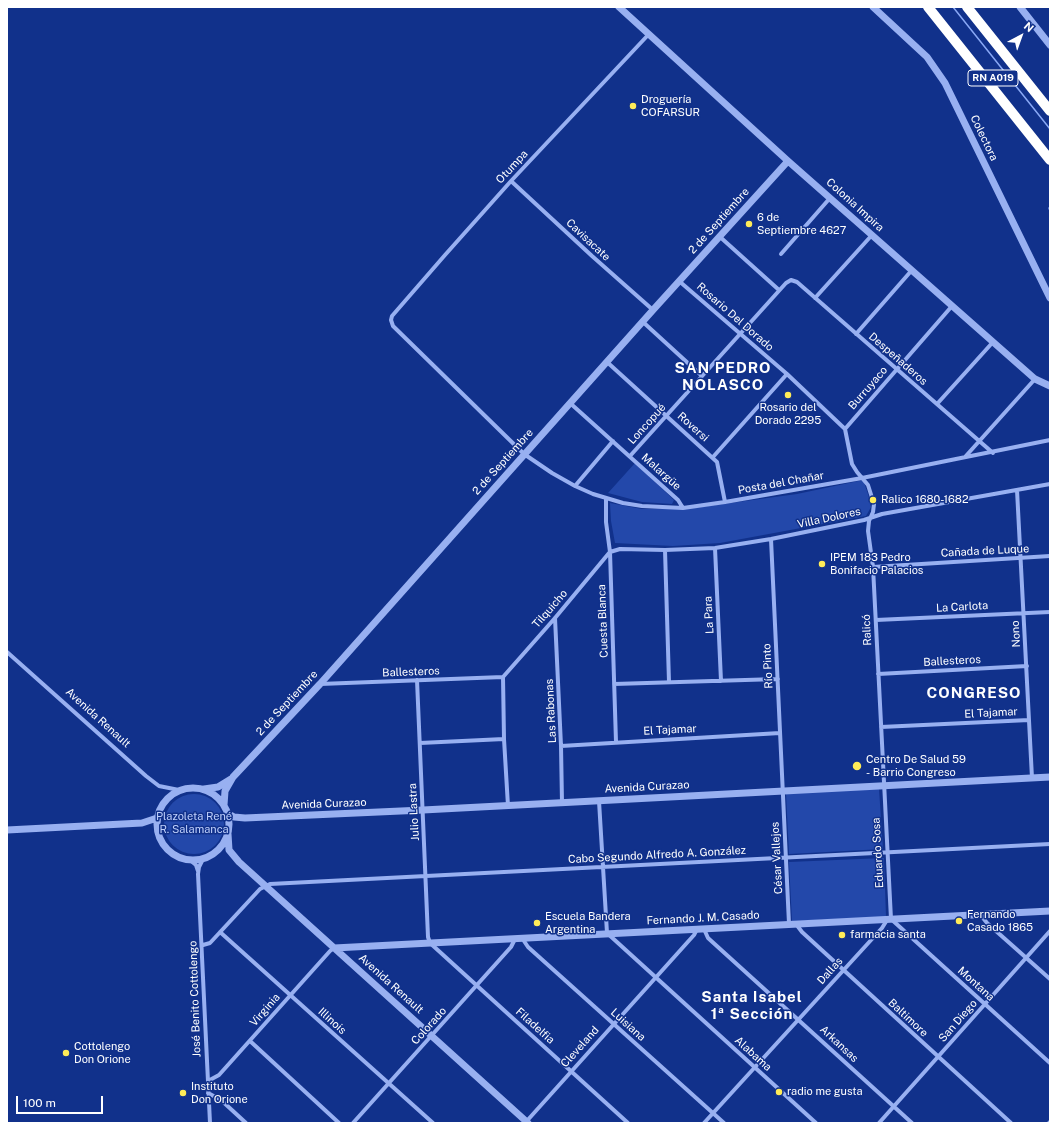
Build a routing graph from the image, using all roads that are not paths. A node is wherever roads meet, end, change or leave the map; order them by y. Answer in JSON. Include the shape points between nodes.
{"nodes":[{"id":1,"x":612,"y":7,"type":"edge"},
{"id":2,"x":619,"y":7,"type":"edge"},
{"id":3,"x":873,"y":7,"type":"edge"},
{"id":4,"x":928,"y":7,"type":"edge"},
{"id":5,"x":937,"y":7,"type":"edge"},
{"id":6,"x":967,"y":7,"type":"edge"},
{"id":7,"x":976,"y":7,"type":"edge"},
{"id":8,"x":1020,"y":7,"type":"edge"},
{"id":9,"x":649,"y":34,"type":"junction"},
{"id":10,"x":1050,"y":45,"type":"edge"},
{"id":11,"x":1042,"y":101,"type":"junction"},
{"id":12,"x":1050,"y":111,"type":"edge"},
{"id":13,"x":1050,"y":150,"type":"edge"},
{"id":14,"x":1050,"y":160,"type":"edge"},
{"id":15,"x":788,"y":161,"type":"junction"},
{"id":16,"x":511,"y":181,"type":"junction"},
{"id":17,"x":830,"y":198,"type":"junction"},
{"id":18,"x":872,"y":234,"type":"junction"},
{"id":19,"x":719,"y":236,"type":"junction"},
{"id":20,"x":781,"y":254,"type":"dead end"},
{"id":21,"x":912,"y":270,"type":"junction"},
{"id":22,"x":680,"y":280,"type":"junction"},
{"id":23,"x":791,"y":280,"type":"joint"},
{"id":24,"x":779,"y":290,"type":"junction"},
{"id":25,"x":815,"y":298,"type":"junction"},
{"id":26,"x":1050,"y":298,"type":"edge"},
{"id":27,"x":952,"y":306,"type":"junction"},
{"id":28,"x":653,"y":310,"type":"junction"},
{"id":29,"x":392,"y":316,"type":"joint"},
{"id":30,"x":643,"y":322,"type":"junction"},
{"id":31,"x":741,"y":334,"type":"junction"},
{"id":32,"x":856,"y":334,"type":"junction"},
{"id":33,"x":993,"y":342,"type":"junction"},
{"id":34,"x":607,"y":362,"type":"junction"},
{"id":35,"x":896,"y":369,"type":"junction"},
{"id":36,"x":787,"y":374,"type":"junction"},
{"id":37,"x":702,"y":376,"type":"junction"},
{"id":38,"x":1035,"y":379,"type":"junction"},
{"id":39,"x":1050,"y":386,"type":"edge"},
{"id":40,"x":570,"y":403,"type":"junction"},
{"id":41,"x":937,"y":404,"type":"junction"},
{"id":42,"x":667,"y":416,"type":"junction"},
{"id":43,"x":845,"y":429,"type":"junction"},
{"id":44,"x":1050,"y":440,"type":"edge"},
{"id":45,"x":613,"y":441,"type":"junction"},
{"id":46,"x":979,"y":441,"type":"junction"},
{"id":47,"x":992,"y":453,"type":"junction"},
{"id":48,"x":524,"y":454,"type":"junction"},
{"id":49,"x":630,"y":456,"type":"junction"},
{"id":50,"x":713,"y":456,"type":"junction"},
{"id":51,"x":965,"y":456,"type":"junction"},
{"id":52,"x":862,"y":478,"type":"junction"},
{"id":53,"x":1050,"y":484,"type":"edge"},
{"id":54,"x":574,"y":486,"type":"junction"},
{"id":55,"x":1017,"y":490,"type":"junction"},
{"id":56,"x":606,"y":498,"type":"junction"},
{"id":57,"x":725,"y":502,"type":"junction"},
{"id":58,"x":683,"y":508,"type":"junction"},
{"id":59,"x":870,"y":518,"type":"junction"},
{"id":60,"x":771,"y":539,"type":"junction"},
{"id":61,"x":715,"y":548,"type":"junction"},
{"id":62,"x":666,"y":550,"type":"junction"},
{"id":63,"x":610,"y":552,"type":"junction"},
{"id":64,"x":1050,"y":556,"type":"edge"},
{"id":65,"x":1021,"y":558,"type":"junction"},
{"id":66,"x":873,"y":567,"type":"junction"},
{"id":67,"x":1050,"y":612,"type":"edge"},
{"id":68,"x":1024,"y":613,"type":"junction"},
{"id":69,"x":555,"y":618,"type":"junction"},
{"id":70,"x":876,"y":620,"type":"junction"},
{"id":71,"x":7,"y":652,"type":"edge"},
{"id":72,"x":1027,"y":666,"type":"junction"},
{"id":73,"x":878,"y":674,"type":"junction"},
{"id":74,"x":503,"y":677,"type":"junction"},
{"id":75,"x":778,"y":679,"type":"junction"},
{"id":76,"x":417,"y":680,"type":"junction"},
{"id":77,"x":720,"y":681,"type":"junction"},
{"id":78,"x":669,"y":682,"type":"junction"},
{"id":79,"x":320,"y":684,"type":"junction"},
{"id":80,"x":614,"y":684,"type":"junction"},
{"id":81,"x":1029,"y":720,"type":"junction"},
{"id":82,"x":881,"y":727,"type":"junction"},
{"id":83,"x":780,"y":733,"type":"junction"},
{"id":84,"x":504,"y":739,"type":"junction"},
{"id":85,"x":616,"y":742,"type":"junction"},
{"id":86,"x":420,"y":744,"type":"junction"},
{"id":87,"x":561,"y":746,"type":"junction"},
{"id":88,"x":233,"y":777,"type":"junction"},
{"id":89,"x":1050,"y":777,"type":"edge"},
{"id":90,"x":1032,"y":778,"type":"junction"},
{"id":91,"x":884,"y":786,"type":"junction"},
{"id":92,"x":200,"y":789,"type":"junction"},
{"id":93,"x":180,"y":790,"type":"junction"},
{"id":94,"x":783,"y":791,"type":"junction"},
{"id":95,"x":599,"y":801,"type":"junction"},
{"id":96,"x":562,"y":803,"type":"junction"},
{"id":97,"x":224,"y":805,"type":"junction"},
{"id":98,"x":508,"y":806,"type":"junction"},
{"id":99,"x":423,"y":810,"type":"junction"},
{"id":100,"x":228,"y":813,"type":"junction"},
{"id":101,"x":157,"y":818,"type":"junction"},
{"id":102,"x":245,"y":818,"type":"junction"},
{"id":103,"x":142,"y":823,"type":"junction"},
{"id":104,"x":230,"y":826,"type":"junction"},
{"id":105,"x":158,"y":829,"type":"junction"},
{"id":106,"x":7,"y":830,"type":"edge"},
{"id":107,"x":228,"y":834,"type":"junction"},
{"id":108,"x":1050,"y":844,"type":"edge"},
{"id":109,"x":887,"y":852,"type":"junction"},
{"id":110,"x":215,"y":853,"type":"junction"},
{"id":111,"x":786,"y":857,"type":"junction"},
{"id":112,"x":203,"y":859,"type":"junction"},
{"id":113,"x":190,"y":860,"type":"junction"},
{"id":114,"x":239,"y":862,"type":"junction"},
{"id":115,"x":602,"y":867,"type":"junction"},
{"id":116,"x":198,"y":874,"type":"junction"},
{"id":117,"x":426,"y":876,"type":"junction"},
{"id":118,"x":265,"y":886,"type":"junction"},
{"id":119,"x":1050,"y":911,"type":"edge"},
{"id":120,"x":980,"y":914,"type":"junction"},
{"id":121,"x":889,"y":919,"type":"junction"},
{"id":122,"x":792,"y":924,"type":"junction"},
{"id":123,"x":696,"y":929,"type":"junction"},
{"id":124,"x":704,"y":929,"type":"junction"},
{"id":125,"x":1050,"y":931,"type":"edge"},
{"id":126,"x":220,"y":932,"type":"junction"},
{"id":127,"x":607,"y":934,"type":"junction"},
{"id":128,"x":519,"y":938,"type":"junction"},
{"id":129,"x":430,"y":943,"type":"junction"},
{"id":130,"x":203,"y":945,"type":"junction"},
{"id":131,"x":334,"y":948,"type":"junction"},
{"id":132,"x":1026,"y":958,"type":"junction"},
{"id":133,"x":843,"y":970,"type":"junction"},
{"id":134,"x":655,"y":978,"type":"junction"},
{"id":135,"x":1050,"y":979,"type":"edge"},
{"id":136,"x":476,"y":985,"type":"junction"},
{"id":137,"x":290,"y":995,"type":"junction"},
{"id":138,"x":985,"y":1004,"type":"junction"},
{"id":139,"x":799,"y":1019,"type":"junction"},
{"id":140,"x":614,"y":1024,"type":"junction"},
{"id":141,"x":432,"y":1036,"type":"junction"},
{"id":142,"x":250,"y":1042,"type":"junction"},
{"id":143,"x":938,"y":1057,"type":"junction"},
{"id":144,"x":1050,"y":1063,"type":"edge"},
{"id":145,"x":754,"y":1067,"type":"junction"},
{"id":146,"x":571,"y":1071,"type":"junction"},
{"id":147,"x":208,"y":1082,"type":"junction"},
{"id":148,"x":389,"y":1084,"type":"junction"},
{"id":149,"x":208,"y":1093,"type":"junction"},
{"id":150,"x":893,"y":1106,"type":"junction"},
{"id":151,"x":713,"y":1113,"type":"junction"},
{"id":152,"x":526,"y":1122,"type":"edge"},
{"id":153,"x":210,"y":1123,"type":"edge"},
{"id":154,"x":246,"y":1123,"type":"edge"},
{"id":155,"x":339,"y":1123,"type":"edge"},
{"id":156,"x":353,"y":1123,"type":"edge"},
{"id":157,"x":433,"y":1123,"type":"edge"},
{"id":158,"x":628,"y":1123,"type":"edge"},
{"id":159,"x":704,"y":1123,"type":"edge"},
{"id":160,"x":724,"y":1123,"type":"edge"},
{"id":161,"x":816,"y":1123,"type":"edge"},
{"id":162,"x":878,"y":1123,"type":"edge"},
{"id":163,"x":912,"y":1123,"type":"edge"},
{"id":164,"x":1011,"y":1123,"type":"edge"}],
"edges":[{"from":1,"to":9,"type":"street","name":"Colonia Impira"},
{"from":2,"to":9,"type":"street","name":"Colonia Impira"},
{"from":3,"to":26,"type":"street","name":"Colectora","via":[[927,57],[938,71]]},
{"from":4,"to":14,"type":"highway"},
{"from":5,"to":13,"type":"highway","number":"RN A019"},
{"from":6,"to":11,"type":"highway","number":"RN A019"},
{"from":7,"to":11,"type":"highway","via":[[1011,51]]},
{"from":8,"to":10,"type":"street"},
{"from":9,"to":15,"type":"street","name":"Colonia Impira"},
{"from":9,"to":16,"type":"street","name":"Otumpa"},
{"from":11,"to":12,"type":"highway","number":"RN A019"},
{"from":15,"to":17,"type":"street","name":"Colonia Impira"},
{"from":15,"to":19,"type":"street","name":"2 de Septiembre"},
{"from":16,"to":28,"type":"street","name":"Cavisacate"},
{"from":16,"to":29,"type":"street","name":"Otumpa"},
{"from":17,"to":18,"type":"street","name":"Colonia Impira"},
{"from":17,"to":20,"type":"street"},
{"from":18,"to":21,"type":"street","name":"Colonia Impira"},
{"from":18,"to":25,"type":"street"},
{"from":19,"to":22,"type":"street","name":"2 de Septiembre"},
{"from":19,"to":24,"type":"street"},
{"from":21,"to":27,"type":"street","name":"Colonia Impira"},
{"from":21,"to":32,"type":"street"},
{"from":22,"to":28,"type":"street","name":"2 de Septiembre"},
{"from":22,"to":31,"type":"street","name":"Rosario Del Dorado"},
{"from":23,"to":24,"type":"street","name":"Loncopué"},
{"from":23,"to":25,"type":"street","name":"Despeñaderos"},
{"from":24,"to":31,"type":"street","name":"Loncopué"},
{"from":25,"to":32,"type":"street","name":"Despeñaderos"},
{"from":27,"to":33,"type":"street","name":"Colonia Impira"},
{"from":27,"to":35,"type":"street","name":"Burruyaco"},
{"from":28,"to":30,"type":"street","name":"2 de Septiembre"},
{"from":29,"to":48,"type":"street","name":"Posta del Chañar","via":[[390,320],[393,326]]},
{"from":30,"to":34,"type":"street","name":"2 de Septiembre"},
{"from":30,"to":37,"type":"street"},
{"from":31,"to":36,"type":"street","name":"Rosario Del Dorado"},
{"from":31,"to":37,"type":"street","name":"Loncopué"},
{"from":32,"to":35,"type":"street","name":"Despeñaderos"},
{"from":33,"to":38,"type":"street","name":"Colonia Impira"},
{"from":33,"to":41,"type":"street"},
{"from":34,"to":40,"type":"street","name":"2 de Septiembre"},
{"from":34,"to":42,"type":"street","name":"Roversi"},
{"from":35,"to":41,"type":"street","name":"Despeñaderos"},
{"from":35,"to":43,"type":"street","name":"Burruyaco"},
{"from":36,"to":43,"type":"street","name":"Rosario Del Dorado"},
{"from":36,"to":50,"type":"street"},
{"from":37,"to":42,"type":"street","name":"Loncopué"},
{"from":38,"to":39,"type":"street","name":"Colonia Impira"},
{"from":38,"to":46,"type":"street"},
{"from":40,"to":45,"type":"street","name":"Malargüe"},
{"from":40,"to":48,"type":"street","name":"2 de Septiembre"},
{"from":41,"to":46,"type":"street","name":"Despeñaderos"},
{"from":42,"to":49,"type":"street","name":"Loncopué"},
{"from":42,"to":50,"type":"street","name":"Roversi"},
{"from":43,"to":52,"type":"street","via":[[852,464]]},
{"from":44,"to":47,"type":"street","name":"Posta del Chañar"},
{"from":45,"to":49,"type":"street","name":"Malargüe"},
{"from":45,"to":54,"type":"street","name":"Loncopué"},
{"from":46,"to":47,"type":"street","name":"Despeñaderos"},
{"from":46,"to":51,"type":"street"},
{"from":47,"to":51,"type":"street","name":"Posta del Chañar"},
{"from":48,"to":54,"type":"street","name":"Posta del Chañar"},
{"from":48,"to":79,"type":"street","name":"2 de Septiembre"},
{"from":49,"to":58,"type":"street","name":"Malargüe","via":[[678,500]]},
{"from":50,"to":57,"type":"street","name":"Roversi","via":[[717,462]]},
{"from":51,"to":52,"type":"street","name":"Posta del Chañar"},
{"from":52,"to":57,"type":"street","name":"Posta del Chañar"},
{"from":52,"to":59,"type":"street","name":"Ralicó","via":[[868,485],[874,504]]},
{"from":53,"to":55,"type":"street","name":"Villa Dolores"},
{"from":54,"to":56,"type":"street","name":"Posta del Chañar"},
{"from":55,"to":59,"type":"street","name":"Villa Dolores"},
{"from":55,"to":65,"type":"street","name":"Nono"},
{"from":56,"to":58,"type":"street","name":"Posta del Chañar","via":[[642,506]]},
{"from":56,"to":63,"type":"street","name":"Cuesta Blanca"},
{"from":57,"to":58,"type":"street","name":"Posta del Chañar"},
{"from":59,"to":60,"type":"street","name":"Villa Dolores"},
{"from":59,"to":66,"type":"street","name":"Ralicó","via":[[868,531]]},
{"from":60,"to":61,"type":"street","name":"Villa Dolores"},
{"from":60,"to":75,"type":"street","name":"Río Pinto"},
{"from":61,"to":62,"type":"street","name":"Villa Dolores"},
{"from":61,"to":77,"type":"street","name":"La Para"},
{"from":62,"to":63,"type":"street","name":"Villa Dolores","via":[[620,548]]},
{"from":62,"to":78,"type":"street"},
{"from":63,"to":69,"type":"street","name":"Tilquicho"},
{"from":63,"to":80,"type":"street","name":"Cuesta Blanca"},
{"from":64,"to":65,"type":"street","name":"Cañada de Luque"},
{"from":65,"to":66,"type":"street","name":"Cañada de Luque"},
{"from":65,"to":68,"type":"street","name":"Nono"},
{"from":66,"to":70,"type":"street","name":"Ralicó"},
{"from":67,"to":68,"type":"street","name":"La Carlota"},
{"from":68,"to":70,"type":"street","name":"La Carlota"},
{"from":68,"to":72,"type":"street","name":"Nono"},
{"from":69,"to":74,"type":"street","name":"Tilquicho"},
{"from":69,"to":87,"type":"street","name":"Las Rabonas"},
{"from":70,"to":73,"type":"street","name":"Ralicó"},
{"from":71,"to":93,"type":"street","name":"Avenida Renault","via":[[146,776],[159,786]]},
{"from":72,"to":73,"type":"street","name":"Ballesteros"},
{"from":72,"to":81,"type":"street","name":"Nono"},
{"from":73,"to":82,"type":"street","name":"Ralicó"},
{"from":74,"to":76,"type":"street","name":"Ballesteros"},
{"from":74,"to":84,"type":"street"},
{"from":75,"to":77,"type":"street"},
{"from":75,"to":83,"type":"street","name":"Río Pinto"},
{"from":76,"to":79,"type":"street","name":"Ballesteros"},
{"from":76,"to":86,"type":"street","name":"Julio Lastra"},
{"from":77,"to":78,"type":"street"},
{"from":78,"to":80,"type":"street"},
{"from":79,"to":88,"type":"street","name":"2 de Septiembre"},
{"from":80,"to":85,"type":"street","name":"Cuesta Blanca"},
{"from":81,"to":82,"type":"street","name":"El Tajamar"},
{"from":81,"to":90,"type":"street","name":"Nono"},
{"from":82,"to":91,"type":"street","name":"Ralicó"},
{"from":83,"to":85,"type":"street","name":"El Tajamar"},
{"from":83,"to":94,"type":"street","name":"Río Pinto"},
{"from":84,"to":86,"type":"street"},
{"from":84,"to":98,"type":"street"},
{"from":85,"to":87,"type":"street","name":"El Tajamar"},
{"from":86,"to":99,"type":"street","name":"Julio Lastra"},
{"from":87,"to":96,"type":"street","name":"Las Rabonas"},
{"from":88,"to":92,"type":"street","name":"2 de Septiembre","via":[[218,787]]},
{"from":88,"to":97,"type":"street","name":"2 de Septiembre","via":[[225,791]]},
{"from":89,"to":90,"type":"street","name":"Avenida Curazao"},
{"from":90,"to":91,"type":"street","name":"Avenida Curazao"},
{"from":91,"to":94,"type":"street","name":"Avenida Curazao"},
{"from":91,"to":109,"type":"street","name":"Eduardo Sosa"},
{"from":92,"to":93,"type":"street"},
{"from":92,"to":97,"type":"street","via":[[208,791]]},
{"from":93,"to":101,"type":"street","via":[[164,802]]},
{"from":94,"to":95,"type":"street","name":"Avenida Curazao"},
{"from":94,"to":111,"type":"street","name":"César Vallejos"},
{"from":95,"to":96,"type":"street","name":"Avenida Curazao"},
{"from":95,"to":115,"type":"street"},
{"from":96,"to":98,"type":"street","name":"Avenida Curazao"},
{"from":97,"to":100,"type":"street"},
{"from":98,"to":99,"type":"street","name":"Avenida Curazao"},
{"from":99,"to":102,"type":"street","name":"Avenida Curazao"},
{"from":99,"to":117,"type":"street","name":"Julio Lastra"},
{"from":100,"to":102,"type":"street","name":"Avenida Curazao","via":[[234,817]]},
{"from":100,"to":104,"type":"street"},
{"from":101,"to":103,"type":"street"},
{"from":101,"to":105,"type":"street"},
{"from":102,"to":104,"type":"street","name":"Avenida Curazao"},
{"from":103,"to":105,"type":"street"},
{"from":103,"to":106,"type":"street"},
{"from":104,"to":107,"type":"street"},
{"from":105,"to":113,"type":"street","via":[[163,844],[170,852]]},
{"from":107,"to":110,"type":"street"},
{"from":107,"to":114,"type":"street","name":"Avenida Renault","via":[[229,850]]},
{"from":108,"to":109,"type":"street","name":"Cabo Segundo Alfredo A. González"},
{"from":109,"to":111,"type":"street","name":"Cabo Segundo Alfredo A. González"},
{"from":109,"to":121,"type":"street","name":"Eduardo Sosa"},
{"from":110,"to":112,"type":"street"},
{"from":110,"to":114,"type":"street","name":"Avenida Renault"},
{"from":111,"to":115,"type":"street","name":"Cabo Segundo Alfredo A. González"},
{"from":111,"to":122,"type":"street","name":"César Vallejos"},
{"from":112,"to":113,"type":"street"},
{"from":112,"to":116,"type":"street","name":"José Benito Cottolengo"},
{"from":113,"to":116,"type":"street","name":"José Benito Cottolengo","via":[[196,865]]},
{"from":114,"to":118,"type":"street","name":"Avenida Renault"},
{"from":115,"to":117,"type":"street","name":"Cabo Segundo Alfredo A. González"},
{"from":115,"to":127,"type":"street"},
{"from":116,"to":130,"type":"street","name":"José Benito Cottolengo"},
{"from":117,"to":118,"type":"street","name":"Cabo Segundo Alfredo A. González"},
{"from":117,"to":129,"type":"street","name":"Julio Lastra"},
{"from":118,"to":126,"type":"street"},
{"from":118,"to":131,"type":"street","name":"Avenida Renault"},
{"from":119,"to":120,"type":"street","name":"Fernando J. M. Casado"},
{"from":120,"to":121,"type":"street","name":"Fernando J. M. Casado"},
{"from":120,"to":132,"type":"street"},
{"from":121,"to":122,"type":"street","name":"Fernando J. M. Casado"},
{"from":121,"to":133,"type":"street","name":"Dallas"},
{"from":121,"to":138,"type":"street","name":"Montana"},
{"from":122,"to":124,"type":"street","name":"Fernando J. M. Casado"},
{"from":122,"to":133,"type":"street","name":"Baltimore"},
{"from":123,"to":124,"type":"street","name":"Fernando J. M. Casado"},
{"from":123,"to":127,"type":"street","name":"Fernando J. M. Casado"},
{"from":123,"to":134,"type":"street","name":"Cleveland","via":[[694,935]]},
{"from":124,"to":139,"type":"street","name":"Arkansas","via":[[708,938]]},
{"from":125,"to":132,"type":"street","name":"San Diego"},
{"from":126,"to":130,"type":"street","via":[[210,943]]},
{"from":126,"to":137,"type":"street","name":"Illinois"},
{"from":127,"to":128,"type":"street","name":"Fernando J. M. Casado"},
{"from":127,"to":134,"type":"street","name":"Alabama"},
{"from":128,"to":129,"type":"street","name":"Fernando J. M. Casado"},
{"from":128,"to":136,"type":"street","name":"Colorado"},
{"from":128,"to":140,"type":"street","name":"Luisiana"},
{"from":129,"to":131,"type":"street","name":"Fernando J. M. Casado"},
{"from":129,"to":136,"type":"street","name":"Filadelfia"},
{"from":130,"to":147,"type":"street","name":"José Benito Cottolengo"},
{"from":131,"to":137,"type":"street","name":"Virginia"},
{"from":131,"to":141,"type":"street","name":"Avenida Renault"},
{"from":132,"to":135,"type":"street"},
{"from":132,"to":138,"type":"street","name":"San Diego"},
{"from":133,"to":139,"type":"street","name":"Dallas"},
{"from":133,"to":143,"type":"street","name":"Baltimore"},
{"from":134,"to":140,"type":"street","name":"Cleveland"},
{"from":134,"to":145,"type":"street","name":"Alabama"},
{"from":136,"to":141,"type":"street","name":"Colorado"},
{"from":136,"to":146,"type":"street","name":"Filadelfia"},
{"from":137,"to":142,"type":"street","name":"Virginia"},
{"from":137,"to":148,"type":"street","name":"Illinois"},
{"from":138,"to":143,"type":"street","name":"San Diego"},
{"from":138,"to":144,"type":"street","name":"Montana"},
{"from":139,"to":145,"type":"street","name":"Dallas"},
{"from":139,"to":150,"type":"street","name":"Arkansas"},
{"from":140,"to":146,"type":"street","name":"Cleveland"},
{"from":140,"to":151,"type":"street","name":"Luisiana"},
{"from":141,"to":148,"type":"street","name":"Colorado"},
{"from":141,"to":152,"type":"street","name":"Avenida Renault"},
{"from":142,"to":147,"type":"street","name":"Virginia","via":[[219,1075]]},
{"from":142,"to":155,"type":"street"},
{"from":143,"to":150,"type":"street","name":"San Diego"},
{"from":143,"to":164,"type":"street","name":"Baltimore"},
{"from":145,"to":151,"type":"street","name":"Dallas"},
{"from":145,"to":161,"type":"street","name":"Alabama"},
{"from":146,"to":152,"type":"street","name":"Cleveland"},
{"from":146,"to":158,"type":"street","name":"Filadelfia"},
{"from":147,"to":149,"type":"street","name":"José Benito Cottolengo"},
{"from":148,"to":156,"type":"street","name":"Colorado"},
{"from":148,"to":157,"type":"street","name":"Illinois"},
{"from":149,"to":153,"type":"street","name":"José Benito Cottolengo"},
{"from":149,"to":154,"type":"street","via":[[221,1100]]},
{"from":150,"to":162,"type":"street","name":"San Diego"},
{"from":150,"to":163,"type":"street","name":"Arkansas"},
{"from":151,"to":159,"type":"street","name":"Dallas"},
{"from":151,"to":160,"type":"street","name":"Luisiana"}]}
